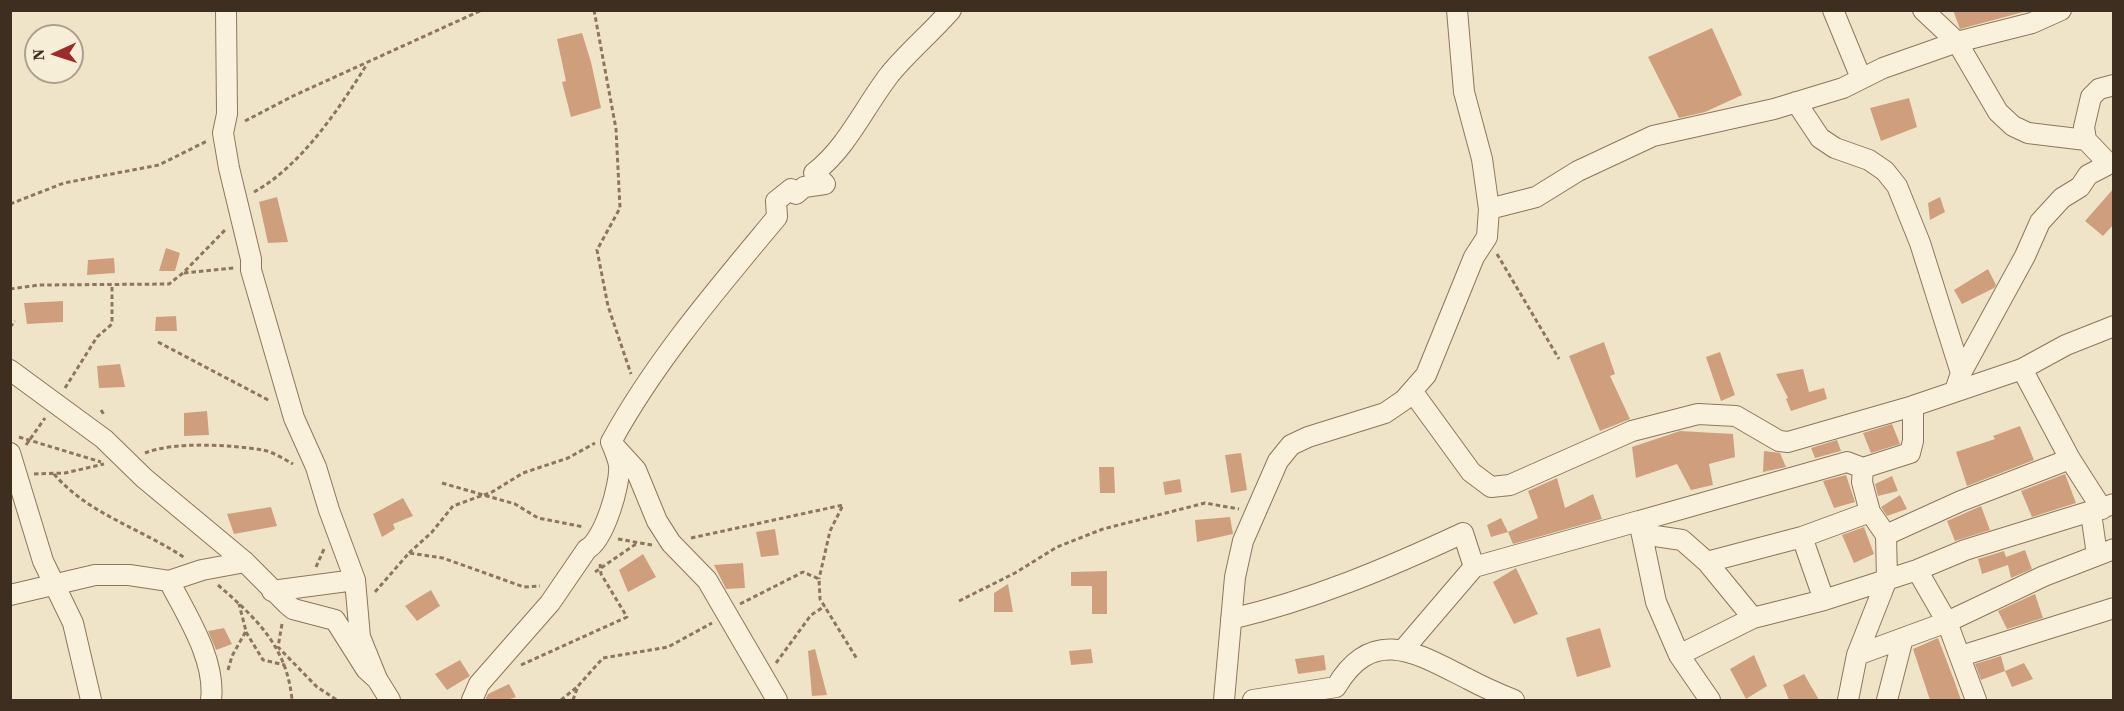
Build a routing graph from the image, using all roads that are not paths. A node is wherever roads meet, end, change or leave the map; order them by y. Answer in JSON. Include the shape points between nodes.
{"nodes":[{"id":1,"x":226,"y":10,"type":"edge"},
{"id":2,"x":951,"y":10,"type":"edge"},
{"id":3,"x":1457,"y":10,"type":"edge"},
{"id":4,"x":1833,"y":10,"type":"edge"},
{"id":5,"x":1923,"y":10,"type":"edge"},
{"id":6,"x":2061,"y":10,"type":"edge"},
{"id":7,"x":1957,"y":42,"type":"junction"},
{"id":8,"x":1861,"y":78,"type":"junction"},
{"id":9,"x":2114,"y":85,"type":"edge"},
{"id":10,"x":1796,"y":102,"type":"junction"},
{"id":11,"x":2086,"y":140,"type":"junction"},
{"id":12,"x":2111,"y":163,"type":"edge"},
{"id":13,"x":1489,"y":209,"type":"junction"},
{"id":14,"x":2114,"y":326,"type":"edge"},
{"id":15,"x":2022,"y":369,"type":"junction"},
{"id":16,"x":10,"y":370,"type":"edge"},
{"id":17,"x":1958,"y":382,"type":"junction"},
{"id":18,"x":1412,"y":391,"type":"junction"},
{"id":19,"x":1913,"y":406,"type":"junction"},
{"id":20,"x":616,"y":434,"type":"junction"},
{"id":21,"x":2070,"y":459,"type":"junction"},
{"id":22,"x":12,"y":466,"type":"edge"},
{"id":23,"x":1863,"y":468,"type":"junction"},
{"id":24,"x":2102,"y":509,"type":"edge"},
{"id":25,"x":1870,"y":512,"type":"junction"},
{"id":26,"x":1640,"y":527,"type":"junction"},
{"id":27,"x":1886,"y":535,"type":"junction"},
{"id":28,"x":1802,"y":537,"type":"junction"},
{"id":29,"x":2105,"y":552,"type":"edge"},
{"id":30,"x":245,"y":562,"type":"junction"},
{"id":31,"x":1707,"y":562,"type":"junction"},
{"id":32,"x":1474,"y":567,"type":"junction"},
{"id":33,"x":1917,"y":570,"type":"junction"},
{"id":34,"x":1887,"y":579,"type":"junction"},
{"id":35,"x":355,"y":580,"type":"junction"},
{"id":36,"x":169,"y":581,"type":"junction"},
{"id":37,"x":54,"y":584,"type":"junction"},
{"id":38,"x":272,"y":591,"type":"junction"},
{"id":39,"x":10,"y":595,"type":"edge"},
{"id":40,"x":1824,"y":600,"type":"junction"},
{"id":41,"x":2114,"y":608,"type":"edge"},
{"id":42,"x":1753,"y":618,"type":"junction"},
{"id":43,"x":1231,"y":619,"type":"junction"},
{"id":44,"x":1947,"y":622,"type":"junction"},
{"id":45,"x":1903,"y":638,"type":"junction"},
{"id":46,"x":1403,"y":650,"type":"junction"},
{"id":47,"x":1679,"y":655,"type":"junction"},
{"id":48,"x":1857,"y":655,"type":"junction"},
{"id":49,"x":1961,"y":656,"type":"junction"},
{"id":50,"x":377,"y":679,"type":"junction"},
{"id":51,"x":1337,"y":694,"type":"edge"},
{"id":52,"x":91,"y":700,"type":"edge"},
{"id":53,"x":211,"y":700,"type":"edge"},
{"id":54,"x":390,"y":700,"type":"edge"},
{"id":55,"x":472,"y":700,"type":"edge"},
{"id":56,"x":777,"y":700,"type":"edge"},
{"id":57,"x":1224,"y":700,"type":"edge"},
{"id":58,"x":1253,"y":700,"type":"edge"},
{"id":59,"x":1514,"y":700,"type":"edge"},
{"id":60,"x":1710,"y":700,"type":"edge"},
{"id":61,"x":1848,"y":700,"type":"edge"},
{"id":62,"x":1887,"y":700,"type":"edge"},
{"id":63,"x":1976,"y":700,"type":"edge"}],
"edges":[{"from":1,"to":35,"type":"street","via":[[227,114],[223,133],[251,270],[294,418],[316,467]]},
{"from":2,"to":20,"type":"street","via":[[891,73],[848,135],[814,173],[825,184],[804,187],[796,194],[791,189],[776,201],[777,217],[691,323]]},
{"from":3,"to":13,"type":"street","via":[[1464,92],[1482,159]]},
{"from":4,"to":8,"type":"street"},
{"from":5,"to":7,"type":"street"},
{"from":6,"to":7,"type":"street","via":[[2032,23]]},
{"from":7,"to":8,"type":"street"},
{"from":7,"to":11,"type":"street","via":[[1998,112],[2013,126],[2028,133]]},
{"from":8,"to":10,"type":"street","via":[[1844,88]]},
{"from":9,"to":11,"type":"street","via":[[2099,89],[2091,97],[2084,127]]},
{"from":10,"to":13,"type":"street","via":[[1653,136],[1578,171],[1536,197]]},
{"from":10,"to":17,"type":"street","via":[[1820,138],[1869,160],[1897,186],[1920,243]]},
{"from":11,"to":12,"type":"street"},
{"from":12,"to":17,"type":"street","via":[[2088,175],[2040,222]]},
{"from":13,"to":18,"type":"street","via":[[1487,237],[1474,257],[1426,375]]},
{"from":14,"to":15,"type":"street","via":[[2066,345]]},
{"from":15,"to":17,"type":"street"},
{"from":15,"to":21,"type":"street"},
{"from":16,"to":30,"type":"street","via":[[104,439]]},
{"from":17,"to":19,"type":"street"},
{"from":18,"to":19,"type":"street","via":[[1471,472],[1491,487],[1510,485],[1632,431],[1698,414],[1736,416],[1779,441],[1788,442]]},
{"from":18,"to":43,"type":"street","via":[[1385,413],[1291,445],[1278,460],[1241,550]]},
{"from":19,"to":23,"type":"street","via":[[1910,453]]},
{"from":20,"to":55,"type":"street","via":[[619,466],[610,513],[599,534],[550,603],[479,684]]},
{"from":20,"to":56,"type":"street","via":[[657,521],[671,543],[707,580]]},
{"from":21,"to":24,"type":"street"},
{"from":21,"to":27,"type":"street"},
{"from":22,"to":37,"type":"street"},
{"from":23,"to":25,"type":"street","via":[[1862,482]]},
{"from":23,"to":26,"type":"street","via":[[1847,462]]},
{"from":24,"to":29,"type":"street"},
{"from":24,"to":33,"type":"street","via":[[1965,550]]},
{"from":25,"to":27,"type":"street"},
{"from":25,"to":28,"type":"street"},
{"from":26,"to":31,"type":"street","via":[[1682,540]]},
{"from":26,"to":32,"type":"street"},
{"from":26,"to":47,"type":"street","via":[[1656,602]]},
{"from":27,"to":34,"type":"street"},
{"from":28,"to":31,"type":"street"},
{"from":28,"to":40,"type":"street"},
{"from":29,"to":44,"type":"street"},
{"from":30,"to":36,"type":"street","via":[[199,568]]},
{"from":30,"to":38,"type":"street"},
{"from":31,"to":42,"type":"street"},
{"from":32,"to":43,"type":"street","via":[[1463,533],[1341,586]]},
{"from":32,"to":46,"type":"street"},
{"from":33,"to":34,"type":"street"},
{"from":33,"to":44,"type":"street"},
{"from":34,"to":40,"type":"street"},
{"from":34,"to":48,"type":"street"},
{"from":35,"to":38,"type":"street"},
{"from":35,"to":50,"type":"street","via":[[360,637]]},
{"from":36,"to":37,"type":"street","via":[[129,574],[95,575]]},
{"from":36,"to":53,"type":"street","via":[[198,637],[212,686]]},
{"from":37,"to":39,"type":"street"},
{"from":37,"to":52,"type":"street","via":[[75,630]]},
{"from":38,"to":50,"type":"street","via":[[293,609],[335,620],[366,669]]},
{"from":40,"to":42,"type":"street"},
{"from":41,"to":49,"type":"street"},
{"from":42,"to":47,"type":"street"},
{"from":43,"to":57,"type":"street"},
{"from":44,"to":45,"type":"street"},
{"from":44,"to":49,"type":"street"},
{"from":45,"to":48,"type":"street"},
{"from":45,"to":62,"type":"street"},
{"from":46,"to":51,"type":"street","via":[[1365,655],[1348,667]]},
{"from":46,"to":59,"type":"street"},
{"from":47,"to":60,"type":"street"},
{"from":48,"to":61,"type":"street"},
{"from":49,"to":63,"type":"street"},
{"from":50,"to":54,"type":"street"},
{"from":51,"to":58,"type":"street"}]}
